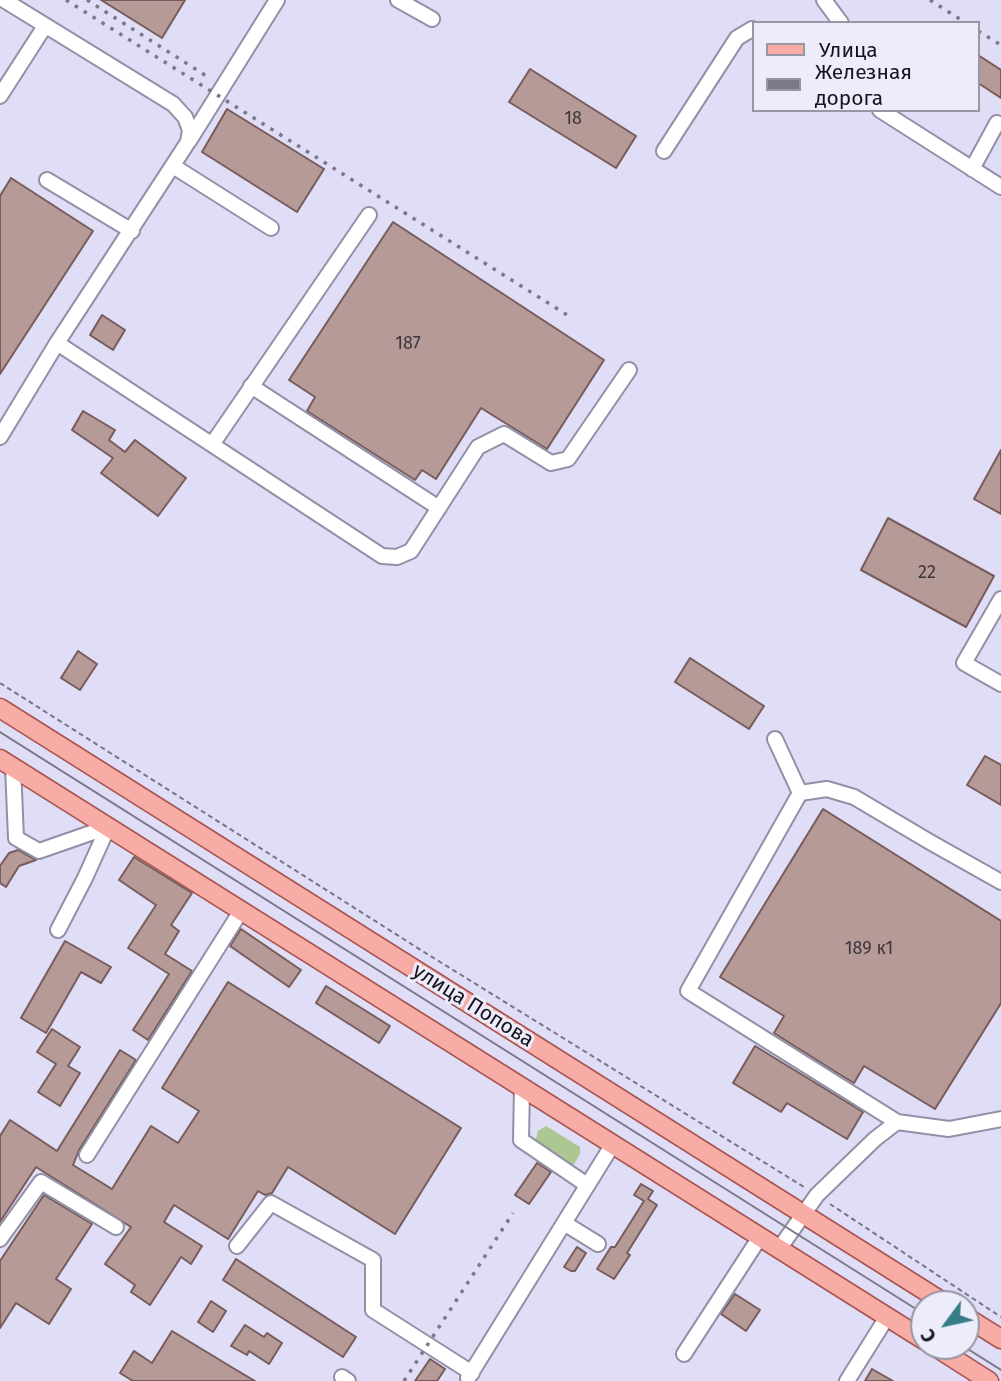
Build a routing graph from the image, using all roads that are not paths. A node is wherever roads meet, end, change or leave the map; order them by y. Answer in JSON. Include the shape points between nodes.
{"nodes":[{"id":1,"x":4,"y":0,"type":"edge"},
{"id":2,"x":277,"y":0,"type":"edge"},
{"id":3,"x":398,"y":0,"type":"edge"},
{"id":4,"x":824,"y":0,"type":"edge"},
{"id":5,"x":432,"y":19,"type":"dead end"},
{"id":6,"x":840,"y":21,"type":"edge"},
{"id":7,"x":45,"y":26,"type":"junction"},
{"id":8,"x":752,"y":29,"type":"edge"},
{"id":9,"x":0,"y":96,"type":"edge"},
{"id":10,"x":883,"y":112,"type":"edge"},
{"id":11,"x":997,"y":123,"type":"dead end"},
{"id":12,"x":188,"y":142,"type":"junction"},
{"id":13,"x":664,"y":151,"type":"dead end"},
{"id":14,"x":173,"y":166,"type":"junction"},
{"id":15,"x":972,"y":169,"type":"junction"},
{"id":16,"x":47,"y":180,"type":"dead end"},
{"id":17,"x":1001,"y":187,"type":"edge"},
{"id":18,"x":369,"y":215,"type":"dead end"},
{"id":19,"x":271,"y":228,"type":"dead end"},
{"id":20,"x":132,"y":231,"type":"junction"},
{"id":21,"x":57,"y":343,"type":"junction"},
{"id":22,"x":629,"y":370,"type":"dead end"},
{"id":23,"x":251,"y":386,"type":"junction"},
{"id":24,"x":0,"y":437,"type":"edge"},
{"id":25,"x":212,"y":443,"type":"junction"},
{"id":26,"x":439,"y":508,"type":"junction"},
{"id":27,"x":1001,"y":598,"type":"edge"},
{"id":28,"x":1001,"y":684,"type":"edge"},
{"id":29,"x":0,"y":708,"type":"edge"},
{"id":30,"x":775,"y":738,"type":"dead end"},
{"id":31,"x":6,"y":763,"type":"edge"},
{"id":32,"x":800,"y":793,"type":"junction"},
{"id":33,"x":108,"y":827,"type":"junction"},
{"id":34,"x":1001,"y":882,"type":"edge"},
{"id":35,"x":241,"y":911,"type":"junction"},
{"id":36,"x":58,"y":930,"type":"dead end"},
{"id":37,"x":522,"y":1087,"type":"junction"},
{"id":38,"x":1001,"y":1119,"type":"edge"},
{"id":39,"x":897,"y":1122,"type":"junction"},
{"id":40,"x":612,"y":1144,"type":"junction"},
{"id":41,"x":87,"y":1155,"type":"dead end"},
{"id":42,"x":587,"y":1185,"type":"junction"},
{"id":43,"x":802,"y":1213,"type":"junction"},
{"id":44,"x":564,"y":1223,"type":"junction"},
{"id":45,"x":116,"y":1227,"type":"dead end"},
{"id":46,"x":760,"y":1237,"type":"junction"},
{"id":47,"x":0,"y":1239,"type":"edge"},
{"id":48,"x":598,"y":1244,"type":"dead end"},
{"id":49,"x":237,"y":1246,"type":"dead end"},
{"id":50,"x":779,"y":1249,"type":"junction"},
{"id":51,"x":924,"y":1290,"type":"edge"},
{"id":52,"x":887,"y":1317,"type":"junction"},
{"id":53,"x":980,"y":1326,"type":"edge"},
{"id":54,"x":910,"y":1331,"type":"edge"},
{"id":55,"x":1001,"y":1339,"type":"edge"},
{"id":56,"x":684,"y":1354,"type":"dead end"},
{"id":57,"x":953,"y":1360,"type":"edge"},
{"id":58,"x":469,"y":1377,"type":"edge"},
{"id":59,"x":978,"y":1378,"type":"edge"},
{"id":60,"x":847,"y":1381,"type":"edge"}],
"edges":[{"from":1,"to":7,"type":"street"},
{"from":2,"to":12,"type":"street"},
{"from":3,"to":5,"type":"street"},
{"from":4,"to":6,"type":"street"},
{"from":7,"to":9,"type":"street"},
{"from":7,"to":12,"type":"street","via":[[173,104],[185,117]]},
{"from":8,"to":13,"type":"street","via":[[737,38]]},
{"from":10,"to":15,"type":"street"},
{"from":11,"to":15,"type":"street"},
{"from":12,"to":14,"type":"street"},
{"from":14,"to":19,"type":"street"},
{"from":14,"to":20,"type":"street"},
{"from":15,"to":17,"type":"street"},
{"from":16,"to":20,"type":"street"},
{"from":18,"to":23,"type":"street"},
{"from":20,"to":21,"type":"street"},
{"from":21,"to":24,"type":"street"},
{"from":21,"to":25,"type":"street"},
{"from":22,"to":26,"type":"street","via":[[568,460],[551,463],[504,434],[478,447]]},
{"from":23,"to":25,"type":"street"},
{"from":23,"to":26,"type":"street"},
{"from":25,"to":26,"type":"street","via":[[382,556],[397,557],[411,551]]},
{"from":27,"to":28,"type":"street","via":[[964,663]]},
{"from":29,"to":43,"type":"main road","name":"улица Попова"},
{"from":30,"to":32,"type":"street"},
{"from":31,"to":33,"type":"main road","name":"улица Попова"},
{"from":31,"to":33,"type":"street","via":[[16,838],[39,851]]},
{"from":32,"to":34,"type":"street","via":[[827,789],[854,797]]},
{"from":32,"to":39,"type":"street","via":[[688,991]]},
{"from":33,"to":35,"type":"main road","name":"улица Попова"},
{"from":33,"to":36,"type":"street"},
{"from":35,"to":37,"type":"main road","name":"улица Попова"},
{"from":35,"to":41,"type":"street"},
{"from":37,"to":40,"type":"main road","name":"улица Попова"},
{"from":37,"to":42,"type":"street","via":[[520,1140]]},
{"from":38,"to":39,"type":"street","via":[[949,1129]]},
{"from":39,"to":43,"type":"street"},
{"from":40,"to":42,"type":"street"},
{"from":40,"to":46,"type":"main road","name":"улица Попова"},
{"from":42,"to":44,"type":"street"},
{"from":43,"to":50,"type":"street"},
{"from":43,"to":51,"type":"main road","name":"улица Попова"},
{"from":44,"to":48,"type":"street"},
{"from":44,"to":58,"type":"street"},
{"from":45,"to":47,"type":"street","via":[[40,1182]]},
{"from":46,"to":50,"type":"main road","name":"улица Попова"},
{"from":46,"to":56,"type":"street"},
{"from":49,"to":58,"type":"street","via":[[271,1203],[373,1260],[373,1310]]},
{"from":50,"to":52,"type":"main road","name":"улица Попова"},
{"from":52,"to":54,"type":"main road","name":"улица Попова"},
{"from":52,"to":60,"type":"street"},
{"from":53,"to":55,"type":"main road"},
{"from":57,"to":59,"type":"main road"}]}
